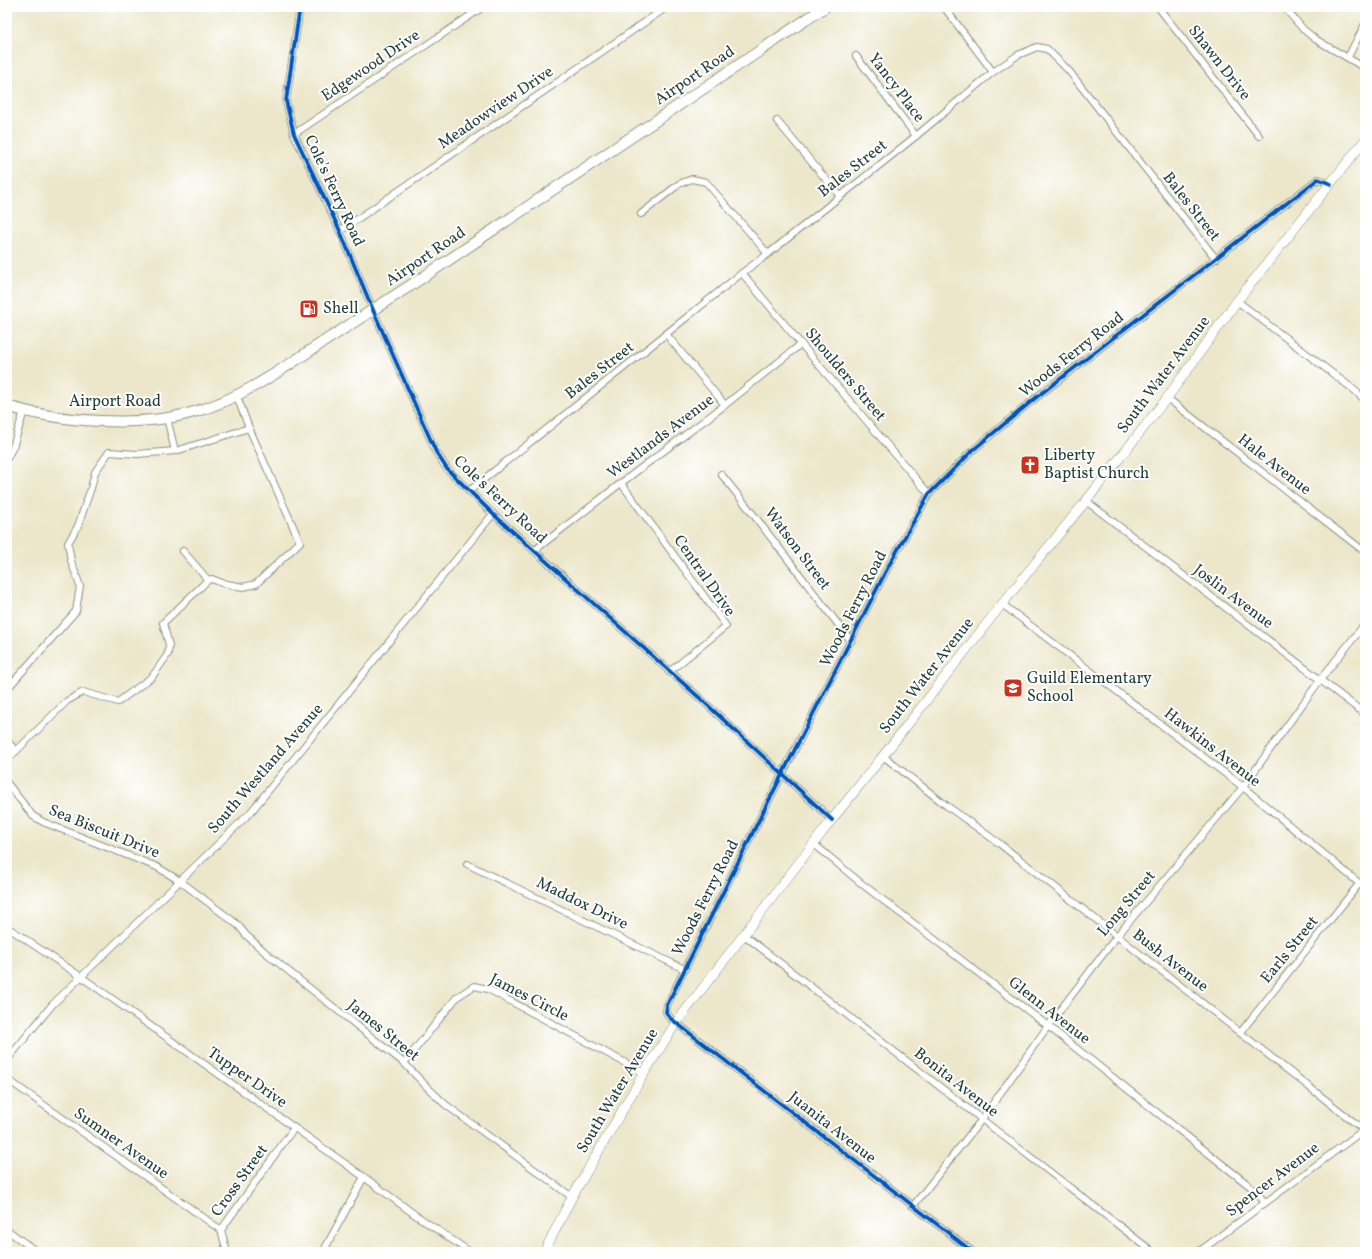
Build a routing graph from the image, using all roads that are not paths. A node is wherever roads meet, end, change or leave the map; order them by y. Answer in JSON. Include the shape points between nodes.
{"nodes":[{"id":1,"x":300,"y":7,"type":"edge"},
{"id":2,"x":483,"y":7,"type":"edge"},
{"id":3,"x":667,"y":7,"type":"edge"},
{"id":4,"x":824,"y":7,"type":"edge"},
{"id":5,"x":944,"y":7,"type":"edge"},
{"id":6,"x":1158,"y":7,"type":"edge"},
{"id":7,"x":1284,"y":7,"type":"edge"},
{"id":8,"x":1365,"y":24,"type":"edge"},
{"id":9,"x":856,"y":56,"type":"dead end"},
{"id":10,"x":1348,"y":58,"type":"junction"},
{"id":11,"x":1365,"y":68,"type":"edge"},
{"id":12,"x":993,"y":72,"type":"junction"},
{"id":13,"x":777,"y":121,"type":"dead end"},
{"id":14,"x":294,"y":134,"type":"junction"},
{"id":15,"x":916,"y":136,"type":"junction"},
{"id":16,"x":1259,"y":136,"type":"dead end"},
{"id":17,"x":1365,"y":140,"type":"edge"},
{"id":18,"x":1331,"y":184,"type":"junction"},
{"id":19,"x":840,"y":196,"type":"junction"},
{"id":20,"x":641,"y":214,"type":"dead end"},
{"id":21,"x":340,"y":231,"type":"junction"},
{"id":22,"x":768,"y":254,"type":"junction"},
{"id":23,"x":1216,"y":259,"type":"junction"},
{"id":24,"x":742,"y":273,"type":"junction"},
{"id":25,"x":1237,"y":301,"type":"junction"},
{"id":26,"x":373,"y":310,"type":"junction"},
{"id":27,"x":666,"y":334,"type":"junction"},
{"id":28,"x":800,"y":344,"type":"junction"},
{"id":29,"x":236,"y":394,"type":"junction"},
{"id":30,"x":1167,"y":398,"type":"junction"},
{"id":31,"x":1365,"y":400,"type":"edge"},
{"id":32,"x":725,"y":405,"type":"junction"},
{"id":33,"x":7,"y":406,"type":"edge"},
{"id":34,"x":24,"y":411,"type":"junction"},
{"id":35,"x":167,"y":418,"type":"junction"},
{"id":36,"x":249,"y":428,"type":"junction"},
{"id":37,"x":175,"y":451,"type":"junction"},
{"id":38,"x":7,"y":458,"type":"edge"},
{"id":39,"x":721,"y":474,"type":"dead end"},
{"id":40,"x":621,"y":483,"type":"junction"},
{"id":41,"x":470,"y":490,"type":"junction"},
{"id":42,"x":929,"y":494,"type":"junction"},
{"id":43,"x":1086,"y":502,"type":"junction"},
{"id":44,"x":493,"y":514,"type":"junction"},
{"id":45,"x":535,"y":550,"type":"junction"},
{"id":46,"x":183,"y":551,"type":"dead end"},
{"id":47,"x":1365,"y":552,"type":"edge"},
{"id":48,"x":208,"y":580,"type":"junction"},
{"id":49,"x":1002,"y":604,"type":"junction"},
{"id":50,"x":1365,"y":624,"type":"edge"},
{"id":51,"x":851,"y":641,"type":"junction"},
{"id":52,"x":670,"y":672,"type":"junction"},
{"id":53,"x":1320,"y":680,"type":"junction"},
{"id":54,"x":7,"y":689,"type":"edge"},
{"id":55,"x":1365,"y":714,"type":"edge"},
{"id":56,"x":7,"y":741,"type":"edge"},
{"id":57,"x":16,"y":751,"type":"junction"},
{"id":58,"x":884,"y":756,"type":"junction"},
{"id":59,"x":7,"y":760,"type":"edge"},
{"id":60,"x":783,"y":773,"type":"junction"},
{"id":61,"x":7,"y":783,"type":"edge"},
{"id":62,"x":1243,"y":787,"type":"junction"},
{"id":63,"x":832,"y":820,"type":"junction"},
{"id":64,"x":814,"y":844,"type":"junction"},
{"id":65,"x":467,"y":864,"type":"dead end"},
{"id":66,"x":180,"y":881,"type":"junction"},
{"id":67,"x":1359,"y":884,"type":"junction"},
{"id":68,"x":1365,"y":888,"type":"edge"},
{"id":69,"x":7,"y":927,"type":"edge"},
{"id":70,"x":744,"y":935,"type":"junction"},
{"id":71,"x":1116,"y":936,"type":"junction"},
{"id":72,"x":684,"y":969,"type":"junction"},
{"id":73,"x":80,"y":976,"type":"junction"},
{"id":74,"x":676,"y":1023,"type":"junction"},
{"id":75,"x":1048,"y":1026,"type":"junction"},
{"id":76,"x":1240,"y":1033,"type":"junction"},
{"id":77,"x":7,"y":1060,"type":"edge"},
{"id":78,"x":404,"y":1063,"type":"junction"},
{"id":79,"x":644,"y":1073,"type":"junction"},
{"id":80,"x":7,"y":1079,"type":"edge"},
{"id":81,"x":982,"y":1119,"type":"junction"},
{"id":82,"x":294,"y":1128,"type":"junction"},
{"id":83,"x":1364,"y":1129,"type":"edge"},
{"id":84,"x":364,"y":1177,"type":"junction"},
{"id":85,"x":572,"y":1197,"type":"junction"},
{"id":86,"x":1265,"y":1204,"type":"junction"},
{"id":87,"x":913,"y":1206,"type":"junction"},
{"id":88,"x":7,"y":1230,"type":"edge"},
{"id":89,"x":221,"y":1230,"type":"junction"},
{"id":90,"x":37,"y":1252,"type":"edge"},
{"id":91,"x":227,"y":1252,"type":"edge"},
{"id":92,"x":323,"y":1252,"type":"edge"},
{"id":93,"x":470,"y":1252,"type":"edge"},
{"id":94,"x":544,"y":1252,"type":"edge"},
{"id":95,"x":973,"y":1252,"type":"edge"},
{"id":96,"x":1153,"y":1252,"type":"edge"},
{"id":97,"x":1197,"y":1252,"type":"edge"}],
"edges":[{"from":1,"to":14,"type":"street","name":"Cole's Ferry Road","via":[[286,101]]},
{"from":2,"to":14,"type":"street","name":"Edgewood Drive"},
{"from":3,"to":21,"type":"street","name":"Meadowview Drive"},
{"from":4,"to":26,"type":"highway","name":"Airport Road"},
{"from":5,"to":12,"type":"street"},
{"from":6,"to":16,"type":"street","name":"Shawn Drive"},
{"from":7,"to":10,"type":"street","via":[[1315,39]]},
{"from":8,"to":10,"type":"street"},
{"from":9,"to":15,"type":"street","name":"Yancy Place"},
{"from":10,"to":11,"type":"street"},
{"from":12,"to":15,"type":"street","name":"Bales Street"},
{"from":12,"to":23,"type":"street","name":"Bales Street","via":[[1018,54],[1037,47],[1047,50],[1069,71]]},
{"from":13,"to":19,"type":"street"},
{"from":14,"to":21,"type":"street","name":"Cole's Ferry Road"},
{"from":15,"to":19,"type":"street","name":"Bales Street"},
{"from":17,"to":18,"type":"main road","name":"South Water Avenue"},
{"from":18,"to":23,"type":"street","name":"Woods Ferry Road","via":[[1318,179]]},
{"from":18,"to":25,"type":"main road","name":"South Water Avenue"},
{"from":19,"to":22,"type":"street","name":"Bales Street"},
{"from":20,"to":22,"type":"street","via":[[679,184],[692,179],[706,182]]},
{"from":21,"to":26,"type":"street","name":"Cole's Ferry Road"},
{"from":22,"to":24,"type":"street","name":"Bales Street"},
{"from":23,"to":42,"type":"street","name":"Woods Ferry Road","via":[[1033,400],[973,450]]},
{"from":24,"to":27,"type":"street","name":"Bales Street"},
{"from":24,"to":28,"type":"street","name":"Shoulders Street"},
{"from":25,"to":30,"type":"main road","name":"South Water Avenue"},
{"from":25,"to":31,"type":"street"},
{"from":26,"to":29,"type":"highway","name":"Airport Road","via":[[276,373]]},
{"from":26,"to":41,"type":"street","name":"Cole's Ferry Road","via":[[436,452],[447,469]]},
{"from":27,"to":32,"type":"street"},
{"from":27,"to":41,"type":"street","name":"Bales Street"},
{"from":28,"to":32,"type":"street","name":"Westlands Avenue"},
{"from":28,"to":42,"type":"street","name":"Shoulders Street"},
{"from":29,"to":35,"type":"highway","name":"Airport Road","via":[[194,412]]},
{"from":29,"to":36,"type":"street"},
{"from":30,"to":43,"type":"main road","name":"South Water Avenue"},
{"from":30,"to":47,"type":"street","name":"Hale Avenue"},
{"from":32,"to":40,"type":"street","name":"Westlands Avenue"},
{"from":33,"to":34,"type":"highway","name":"Airport Road"},
{"from":34,"to":35,"type":"highway","name":"Airport Road","via":[[84,420],[140,421]]},
{"from":34,"to":38,"type":"street"},
{"from":35,"to":37,"type":"street"},
{"from":36,"to":37,"type":"street"},
{"from":36,"to":48,"type":"street","via":[[300,542],[256,584],[243,587]]},
{"from":37,"to":54,"type":"street","via":[[137,454],[109,452],[98,467],[78,526],[68,543],[80,586],[76,611]]},
{"from":39,"to":51,"type":"street","name":"Watson Street"},
{"from":40,"to":45,"type":"street","name":"Westlands Avenue"},
{"from":40,"to":52,"type":"street","name":"Central Drive","via":[[726,626]]},
{"from":41,"to":44,"type":"street","name":"Cole's Ferry Road"},
{"from":42,"to":51,"type":"street","name":"Woods Ferry Road","via":[[888,567]]},
{"from":43,"to":49,"type":"main road","name":"South Water Avenue"},
{"from":43,"to":53,"type":"street","name":"Joslin Avenue"},
{"from":44,"to":45,"type":"street","name":"Cole's Ferry Road"},
{"from":44,"to":66,"type":"street","name":"South Westland Avenue","via":[[269,790],[235,828]]},
{"from":45,"to":52,"type":"street","name":"Cole's Ferry Road"},
{"from":46,"to":48,"type":"street"},
{"from":48,"to":57,"type":"street","via":[[163,623],[169,645],[168,654],[152,677],[118,702],[83,692],[67,701]]},
{"from":49,"to":58,"type":"main road","name":"South Water Avenue"},
{"from":49,"to":62,"type":"street","name":"Hawkins Avenue"},
{"from":50,"to":53,"type":"street","name":"Long Street"},
{"from":51,"to":60,"type":"street","name":"Woods Ferry Road"},
{"from":52,"to":60,"type":"street","name":"Cole's Ferry Road"},
{"from":53,"to":55,"type":"street","name":"Joslin Avenue"},
{"from":53,"to":62,"type":"street","name":"Long Street"},
{"from":56,"to":57,"type":"street"},
{"from":57,"to":59,"type":"street"},
{"from":58,"to":63,"type":"main road","name":"South Water Avenue"},
{"from":58,"to":71,"type":"street","name":"Bush Avenue"},
{"from":60,"to":63,"type":"street","name":"Cole's Ferry Road"},
{"from":60,"to":72,"type":"street","name":"Woods Ferry Road"},
{"from":61,"to":66,"type":"street","name":"Sea Biscuit Drive","via":[[33,816],[43,822],[157,867]]},
{"from":62,"to":67,"type":"street","name":"Hawkins Avenue"},
{"from":62,"to":71,"type":"street","name":"Long Street"},
{"from":63,"to":64,"type":"main road","name":"South Water Avenue"},
{"from":64,"to":70,"type":"main road","name":"South Water Avenue"},
{"from":64,"to":75,"type":"street","name":"Glenn Avenue","via":[[862,884]]},
{"from":65,"to":72,"type":"street","name":"Maddox Drive"},
{"from":66,"to":73,"type":"street","name":"South Westland Avenue"},
{"from":66,"to":78,"type":"street","name":"James Street","via":[[238,925],[266,953]]},
{"from":67,"to":68,"type":"street","name":"Hawkins Avenue"},
{"from":67,"to":76,"type":"street","name":"Earls Street"},
{"from":69,"to":73,"type":"street","name":"Tupper Drive"},
{"from":70,"to":74,"type":"main road","name":"South Water Avenue"},
{"from":70,"to":81,"type":"street","name":"Bonita Avenue"},
{"from":71,"to":75,"type":"street","name":"Long Street"},
{"from":71,"to":76,"type":"street","name":"Bush Avenue"},
{"from":72,"to":74,"type":"street","name":"Woods Ferry Road","via":[[667,1005],[666,1012]]},
{"from":73,"to":77,"type":"street","name":"South Westland Avenue","via":[[52,1005]]},
{"from":73,"to":82,"type":"street","name":"Tupper Drive"},
{"from":74,"to":79,"type":"main road","name":"South Water Avenue"},
{"from":74,"to":87,"type":"street","name":"Juanita Avenue"},
{"from":75,"to":81,"type":"street","name":"Long Street"},
{"from":75,"to":86,"type":"street","name":"Glenn Avenue","via":[[1256,1191]]},
{"from":76,"to":83,"type":"street","name":"Bush Avenue"},
{"from":78,"to":79,"type":"street","name":"James Circle","via":[[457,997],[474,986],[488,989]]},
{"from":78,"to":85,"type":"street","name":"James Street","via":[[446,1105]]},
{"from":79,"to":85,"type":"main road","name":"South Water Avenue"},
{"from":80,"to":89,"type":"street","name":"Sumner Avenue"},
{"from":81,"to":87,"type":"street","name":"Long Street"},
{"from":81,"to":96,"type":"street","name":"Bonita Avenue"},
{"from":82,"to":84,"type":"street","name":"Tupper Drive"},
{"from":82,"to":89,"type":"street","name":"Cross Street"},
{"from":83,"to":86,"type":"street","name":"Spencer Avenue"},
{"from":84,"to":92,"type":"street"},
{"from":84,"to":93,"type":"street","name":"Tupper Drive"},
{"from":85,"to":94,"type":"main road","name":"South Water Avenue"},
{"from":86,"to":97,"type":"street","name":"Spencer Avenue"},
{"from":87,"to":95,"type":"street","name":"Juanita Avenue"},
{"from":88,"to":90,"type":"street"},
{"from":89,"to":91,"type":"street","name":"Cross Street"}]}
